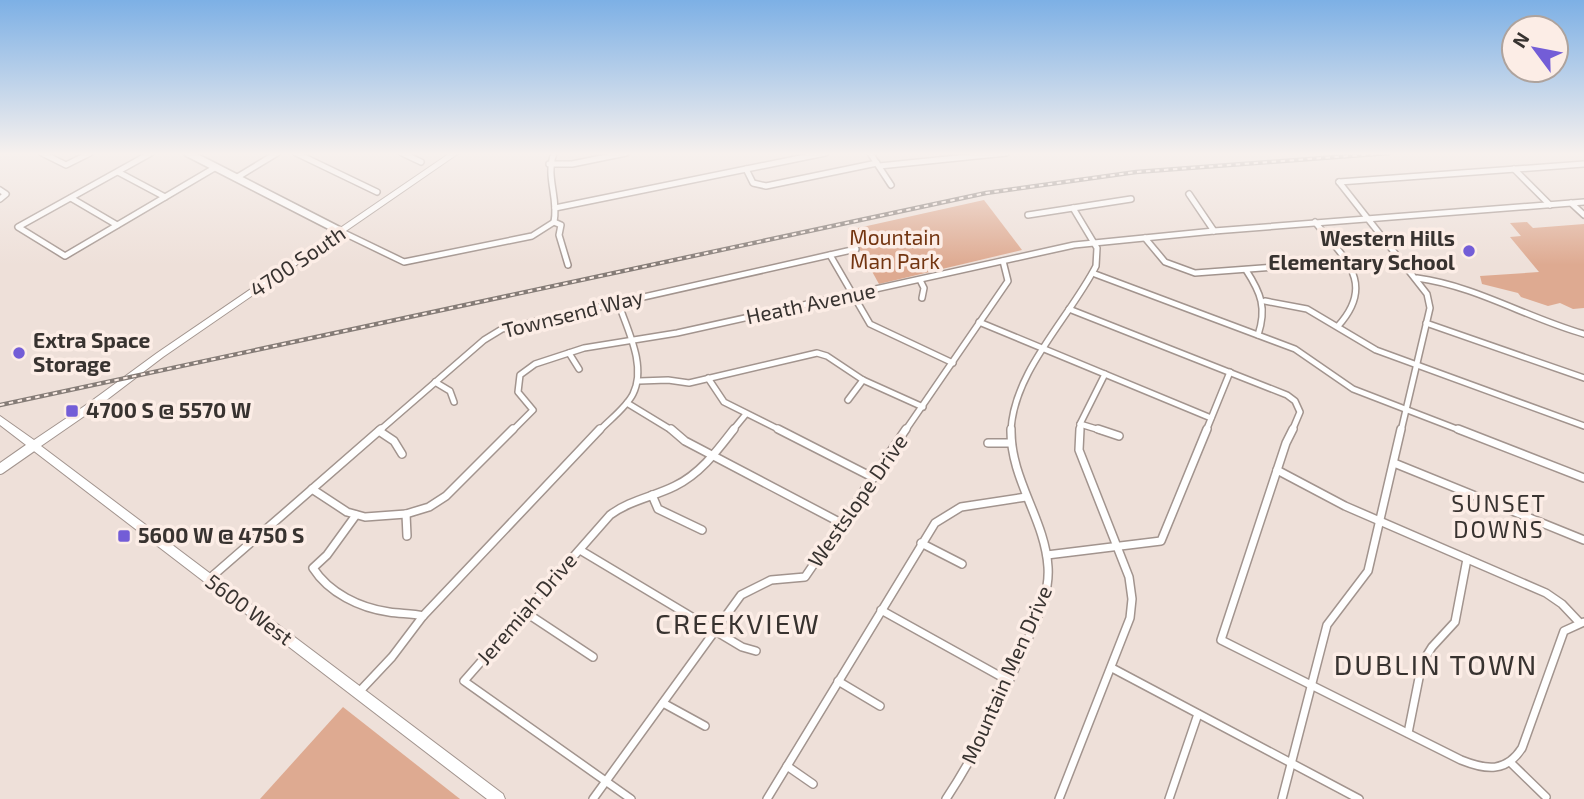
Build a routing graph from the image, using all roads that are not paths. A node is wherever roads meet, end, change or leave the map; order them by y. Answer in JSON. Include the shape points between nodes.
{"nodes":[{"id":1,"x":85,"y":190,"type":"edge"},
{"id":2,"x":152,"y":190,"type":"edge"},
{"id":3,"x":176,"y":190,"type":"edge"},
{"id":4,"x":260,"y":190,"type":"edge"},
{"id":5,"x":373,"y":190,"type":"edge"},
{"id":6,"x":402,"y":190,"type":"edge"},
{"id":7,"x":551,"y":190,"type":"edge"},
{"id":8,"x":642,"y":190,"type":"edge"},
{"id":9,"x":1346,"y":190,"type":"edge"},
{"id":10,"x":1535,"y":190,"type":"edge"},
{"id":11,"x":377,"y":192,"type":"dead end"},
{"id":12,"x":1189,"y":194,"type":"dead end"},
{"id":13,"x":165,"y":197,"type":"junction"},
{"id":14,"x":71,"y":198,"type":"junction"},
{"id":15,"x":1131,"y":199,"type":"dead end"},
{"id":16,"x":1584,"y":202,"type":"edge"},
{"id":17,"x":1571,"y":203,"type":"junction"},
{"id":18,"x":1550,"y":205,"type":"junction"},
{"id":19,"x":555,"y":208,"type":"junction"},
{"id":20,"x":1073,"y":208,"type":"junction"},
{"id":21,"x":1028,"y":215,"type":"dead end"},
{"id":22,"x":1584,"y":215,"type":"edge"},
{"id":23,"x":1369,"y":218,"type":"junction"},
{"id":24,"x":554,"y":222,"type":"junction"},
{"id":25,"x":1315,"y":222,"type":"junction"},
{"id":26,"x":117,"y":225,"type":"junction"},
{"id":27,"x":1214,"y":230,"type":"junction"},
{"id":28,"x":342,"y":232,"type":"junction"},
{"id":29,"x":1145,"y":238,"type":"junction"},
{"id":30,"x":1096,"y":243,"type":"junction"},
{"id":31,"x":856,"y":249,"type":"dead end"},
{"id":32,"x":830,"y":255,"type":"junction"},
{"id":33,"x":1003,"y":261,"type":"junction"},
{"id":34,"x":1345,"y":262,"type":"junction"},
{"id":35,"x":568,"y":265,"type":"dead end"},
{"id":36,"x":1247,"y":270,"type":"junction"},
{"id":37,"x":1095,"y":274,"type":"junction"},
{"id":38,"x":1417,"y":278,"type":"junction"},
{"id":39,"x":920,"y":281,"type":"junction"},
{"id":40,"x":853,"y":295,"type":"junction"},
{"id":41,"x":922,"y":298,"type":"dead end"},
{"id":42,"x":618,"y":302,"type":"junction"},
{"id":43,"x":1265,"y":302,"type":"junction"},
{"id":44,"x":1069,"y":309,"type":"junction"},
{"id":45,"x":979,"y":322,"type":"junction"},
{"id":46,"x":1426,"y":323,"type":"junction"},
{"id":47,"x":1338,"y":326,"type":"junction"},
{"id":48,"x":1584,"y":334,"type":"edge"},
{"id":49,"x":1258,"y":335,"type":"junction"},
{"id":50,"x":630,"y":339,"type":"junction"},
{"id":51,"x":1045,"y":349,"type":"junction"},
{"id":52,"x":569,"y":353,"type":"junction"},
{"id":53,"x":953,"y":362,"type":"junction"},
{"id":54,"x":1417,"y":365,"type":"junction"},
{"id":55,"x":579,"y":369,"type":"dead end"},
{"id":56,"x":1230,"y":372,"type":"junction"},
{"id":57,"x":1105,"y":374,"type":"junction"},
{"id":58,"x":708,"y":378,"type":"junction"},
{"id":59,"x":1584,"y":378,"type":"edge"},
{"id":60,"x":863,"y":380,"type":"junction"},
{"id":61,"x":639,"y":381,"type":"junction"},
{"id":62,"x":435,"y":382,"type":"junction"},
{"id":63,"x":848,"y":400,"type":"dead end"},
{"id":64,"x":454,"y":402,"type":"dead end"},
{"id":65,"x":627,"y":403,"type":"junction"},
{"id":66,"x":923,"y":407,"type":"junction"},
{"id":67,"x":1406,"y":410,"type":"junction"},
{"id":68,"x":746,"y":414,"type":"junction"},
{"id":69,"x":1212,"y":418,"type":"junction"},
{"id":70,"x":0,"y":420,"type":"edge"},
{"id":71,"x":1080,"y":424,"type":"junction"},
{"id":72,"x":1584,"y":426,"type":"edge"},
{"id":73,"x":379,"y":431,"type":"junction"},
{"id":74,"x":1119,"y":436,"type":"dead end"},
{"id":75,"x":988,"y":443,"type":"dead end"},
{"id":76,"x":1009,"y":443,"type":"junction"},
{"id":77,"x":33,"y":446,"type":"junction"},
{"id":78,"x":402,"y":454,"type":"dead end"},
{"id":79,"x":713,"y":455,"type":"junction"},
{"id":80,"x":1394,"y":463,"type":"junction"},
{"id":81,"x":0,"y":469,"type":"edge"},
{"id":82,"x":1277,"y":470,"type":"junction"},
{"id":83,"x":874,"y":478,"type":"junction"},
{"id":84,"x":1584,"y":478,"type":"edge"},
{"id":85,"x":312,"y":489,"type":"junction"},
{"id":86,"x":652,"y":495,"type":"junction"},
{"id":87,"x":1026,"y":497,"type":"junction"},
{"id":88,"x":406,"y":514,"type":"junction"},
{"id":89,"x":356,"y":515,"type":"junction"},
{"id":90,"x":1380,"y":521,"type":"junction"},
{"id":91,"x":843,"y":524,"type":"junction"},
{"id":92,"x":702,"y":530,"type":"dead end"},
{"id":93,"x":407,"y":536,"type":"dead end"},
{"id":94,"x":1584,"y":540,"type":"edge"},
{"id":95,"x":921,"y":543,"type":"junction"},
{"id":96,"x":1118,"y":546,"type":"junction"},
{"id":97,"x":580,"y":550,"type":"junction"},
{"id":98,"x":1047,"y":555,"type":"junction"},
{"id":99,"x":1467,"y":559,"type":"junction"},
{"id":100,"x":962,"y":564,"type":"dead end"},
{"id":101,"x":209,"y":579,"type":"junction"},
{"id":102,"x":881,"y":611,"type":"junction"},
{"id":103,"x":525,"y":612,"type":"junction"},
{"id":104,"x":423,"y":616,"type":"junction"},
{"id":105,"x":1582,"y":622,"type":"edge"},
{"id":106,"x":714,"y":631,"type":"junction"},
{"id":107,"x":757,"y":651,"type":"dead end"},
{"id":108,"x":593,"y":657,"type":"dead end"},
{"id":109,"x":1112,"y":668,"type":"junction"},
{"id":110,"x":1007,"y":680,"type":"junction"},
{"id":111,"x":838,"y":681,"type":"junction"},
{"id":112,"x":1311,"y":686,"type":"junction"},
{"id":113,"x":359,"y":693,"type":"junction"},
{"id":114,"x":663,"y":702,"type":"junction"},
{"id":115,"x":880,"y":706,"type":"dead end"},
{"id":116,"x":1198,"y":714,"type":"junction"},
{"id":117,"x":705,"y":726,"type":"dead end"},
{"id":118,"x":1408,"y":733,"type":"junction"},
{"id":119,"x":1291,"y":763,"type":"junction"},
{"id":120,"x":1512,"y":764,"type":"junction"},
{"id":121,"x":787,"y":766,"type":"junction"},
{"id":122,"x":606,"y":781,"type":"junction"},
{"id":123,"x":813,"y":784,"type":"dead end"},
{"id":124,"x":1546,"y":797,"type":"dead end"},
{"id":125,"x":498,"y":799,"type":"edge"},
{"id":126,"x":593,"y":799,"type":"edge"},
{"id":127,"x":631,"y":799,"type":"edge"},
{"id":128,"x":767,"y":799,"type":"edge"},
{"id":129,"x":946,"y":799,"type":"edge"},
{"id":130,"x":1059,"y":799,"type":"edge"},
{"id":131,"x":1169,"y":799,"type":"edge"},
{"id":132,"x":1282,"y":799,"type":"edge"},
{"id":133,"x":1359,"y":799,"type":"edge"}],
"edges":[{"from":1,"to":14,"type":"street"},
{"from":2,"to":13,"type":"street"},
{"from":3,"to":13,"type":"street"},
{"from":4,"to":28,"type":"street"},
{"from":5,"to":11,"type":"street"},
{"from":6,"to":28,"type":"main road","name":"4700 South"},
{"from":7,"to":19,"type":"street"},
{"from":8,"to":19,"type":"street"},
{"from":9,"to":23,"type":"street"},
{"from":10,"to":18,"type":"street"},
{"from":12,"to":27,"type":"street"},
{"from":13,"to":26,"type":"street"},
{"from":14,"to":26,"type":"street"},
{"from":14,"to":26,"type":"street","via":[[18,228],[65,256]]},
{"from":15,"to":20,"type":"street"},
{"from":16,"to":17,"type":"street","name":"Heath Avenue"},
{"from":17,"to":18,"type":"street","name":"Heath Avenue"},
{"from":17,"to":22,"type":"street"},
{"from":18,"to":23,"type":"street","name":"Heath Avenue"},
{"from":19,"to":24,"type":"street"},
{"from":20,"to":21,"type":"street"},
{"from":20,"to":30,"type":"street"},
{"from":23,"to":25,"type":"street","name":"Heath Avenue"},
{"from":23,"to":38,"type":"street"},
{"from":24,"to":28,"type":"street","via":[[533,236],[409,262]]},
{"from":24,"to":35,"type":"street","via":[[561,225],[559,235]]},
{"from":25,"to":27,"type":"street","name":"Heath Avenue"},
{"from":25,"to":34,"type":"street"},
{"from":27,"to":29,"type":"street","name":"Heath Avenue"},
{"from":28,"to":77,"type":"main road","name":"4700 South"},
{"from":29,"to":30,"type":"street","name":"Heath Avenue"},
{"from":29,"to":36,"type":"street","via":[[1159,257],[1180,269],[1204,273]]},
{"from":30,"to":33,"type":"street","name":"Heath Avenue"},
{"from":30,"to":37,"type":"street","via":[[1100,259]]},
{"from":31,"to":32,"type":"street","name":"Townsend Way"},
{"from":32,"to":40,"type":"street"},
{"from":32,"to":42,"type":"street","name":"Townsend Way"},
{"from":33,"to":39,"type":"street","name":"Heath Avenue"},
{"from":33,"to":45,"type":"street","name":"Westslope Drive","via":[[1008,281]]},
{"from":34,"to":36,"type":"street"},
{"from":34,"to":47,"type":"street","via":[[1359,288],[1353,309]]},
{"from":36,"to":43,"type":"street"},
{"from":37,"to":44,"type":"street","name":"Mountain Men Drive"},
{"from":37,"to":49,"type":"street"},
{"from":38,"to":46,"type":"street","via":[[1429,302]]},
{"from":38,"to":48,"type":"street","via":[[1441,281]]},
{"from":39,"to":40,"type":"street","name":"Heath Avenue"},
{"from":39,"to":41,"type":"street"},
{"from":40,"to":50,"type":"street","name":"Heath Avenue","via":[[664,336]]},
{"from":40,"to":53,"type":"street","via":[[875,328]]},
{"from":42,"to":50,"type":"street"},
{"from":42,"to":62,"type":"street","name":"Townsend Way","via":[[502,329]]},
{"from":43,"to":47,"type":"street","via":[[1307,310]]},
{"from":43,"to":49,"type":"street"},
{"from":44,"to":51,"type":"street","name":"Mountain Men Drive"},
{"from":44,"to":56,"type":"street"},
{"from":45,"to":51,"type":"street"},
{"from":45,"to":53,"type":"street","name":"Westslope Drive"},
{"from":46,"to":54,"type":"street"},
{"from":46,"to":59,"type":"street"},
{"from":47,"to":54,"type":"street","via":[[1370,347]]},
{"from":49,"to":67,"type":"street","via":[[1303,353],[1345,386]]},
{"from":50,"to":52,"type":"street","name":"Heath Avenue"},
{"from":50,"to":61,"type":"street"},
{"from":51,"to":57,"type":"street"},
{"from":51,"to":76,"type":"street","name":"Mountain Men Drive","via":[[1014,401]]},
{"from":52,"to":55,"type":"street"},
{"from":52,"to":88,"type":"street","name":"Heath Avenue","via":[[525,368],[516,388],[533,410],[441,500]]},
{"from":53,"to":66,"type":"street","name":"Westslope Drive"},
{"from":54,"to":67,"type":"street"},
{"from":54,"to":72,"type":"street"},
{"from":56,"to":69,"type":"street"},
{"from":56,"to":82,"type":"street","via":[[1298,404],[1300,416]]},
{"from":57,"to":69,"type":"street"},
{"from":57,"to":71,"type":"street"},
{"from":58,"to":60,"type":"street","via":[[817,353]]},
{"from":58,"to":61,"type":"street","via":[[689,383]]},
{"from":58,"to":68,"type":"street","via":[[724,402]]},
{"from":60,"to":63,"type":"street"},
{"from":60,"to":66,"type":"street"},
{"from":61,"to":65,"type":"street"},
{"from":62,"to":64,"type":"street","via":[[450,391]]},
{"from":62,"to":73,"type":"street","name":"Townsend Way"},
{"from":65,"to":79,"type":"street"},
{"from":65,"to":104,"type":"street"},
{"from":66,"to":83,"type":"street","name":"Westslope Drive"},
{"from":67,"to":80,"type":"street"},
{"from":67,"to":84,"type":"street"},
{"from":68,"to":79,"type":"street","name":"Jeremiah Drive"},
{"from":68,"to":83,"type":"street"},
{"from":69,"to":96,"type":"street","via":[[1161,541]]},
{"from":70,"to":77,"type":"main road","name":"5600 West"},
{"from":71,"to":74,"type":"street"},
{"from":71,"to":96,"type":"street","via":[[1082,460]]},
{"from":73,"to":78,"type":"street","via":[[394,441]]},
{"from":73,"to":85,"type":"street","name":"Townsend Way"},
{"from":75,"to":76,"type":"street"},
{"from":76,"to":87,"type":"street","name":"Mountain Men Drive"},
{"from":77,"to":81,"type":"street","name":"4700 South"},
{"from":77,"to":101,"type":"main road","name":"5600 West"},
{"from":79,"to":86,"type":"street","name":"Jeremiah Drive","via":[[683,482]]},
{"from":79,"to":91,"type":"street"},
{"from":80,"to":90,"type":"street"},
{"from":80,"to":94,"type":"street"},
{"from":82,"to":90,"type":"street"},
{"from":82,"to":112,"type":"street","via":[[1221,640]]},
{"from":83,"to":91,"type":"street","name":"Westslope Drive"},
{"from":85,"to":89,"type":"street","name":"Heath Avenue"},
{"from":85,"to":101,"type":"street","name":"Townsend Way"},
{"from":86,"to":92,"type":"street","via":[[658,509]]},
{"from":86,"to":97,"type":"street","name":"Jeremiah Drive","via":[[618,508]]},
{"from":87,"to":95,"type":"street","via":[[952,511],[935,523]]},
{"from":87,"to":98,"type":"street","name":"Mountain Men Drive"},
{"from":88,"to":89,"type":"street","name":"Heath Avenue"},
{"from":88,"to":93,"type":"street"},
{"from":89,"to":104,"type":"street","via":[[313,568],[317,577],[353,602]]},
{"from":90,"to":99,"type":"street"},
{"from":90,"to":112,"type":"street","via":[[1365,579],[1331,615]]},
{"from":91,"to":106,"type":"street","name":"Westslope Drive","via":[[804,577],[753,587],[741,595]]},
{"from":95,"to":100,"type":"street"},
{"from":95,"to":102,"type":"street"},
{"from":96,"to":98,"type":"street"},
{"from":96,"to":109,"type":"street","via":[[1132,598]]},
{"from":97,"to":103,"type":"street","name":"Jeremiah Drive"},
{"from":97,"to":106,"type":"street"},
{"from":98,"to":110,"type":"street","name":"Mountain Men Drive","via":[[1047,594]]},
{"from":99,"to":105,"type":"street","via":[[1546,593]]},
{"from":99,"to":118,"type":"street","via":[[1455,622],[1422,663]]},
{"from":101,"to":113,"type":"main road","name":"5600 West"},
{"from":102,"to":110,"type":"street"},
{"from":102,"to":111,"type":"street"},
{"from":103,"to":108,"type":"street"},
{"from":103,"to":122,"type":"street","name":"Jeremiah Drive","via":[[464,681]]},
{"from":104,"to":113,"type":"street"},
{"from":105,"to":120,"type":"street","via":[[1564,631],[1559,641],[1522,748]]},
{"from":106,"to":107,"type":"street","via":[[742,648]]},
{"from":106,"to":114,"type":"street","name":"Westslope Drive"},
{"from":109,"to":116,"type":"street"},
{"from":109,"to":130,"type":"street"},
{"from":110,"to":129,"type":"street","name":"Mountain Men Drive"},
{"from":111,"to":115,"type":"street"},
{"from":111,"to":121,"type":"street"},
{"from":112,"to":118,"type":"street"},
{"from":112,"to":119,"type":"street"},
{"from":113,"to":125,"type":"main road","name":"5600 West"},
{"from":114,"to":117,"type":"street"},
{"from":114,"to":122,"type":"street","name":"Westslope Drive"},
{"from":116,"to":119,"type":"street"},
{"from":116,"to":131,"type":"street"},
{"from":118,"to":120,"type":"street","via":[[1475,766]]},
{"from":119,"to":132,"type":"street"},
{"from":119,"to":133,"type":"street"},
{"from":120,"to":124,"type":"street"},
{"from":121,"to":123,"type":"street"},
{"from":121,"to":128,"type":"street"},
{"from":122,"to":126,"type":"street","name":"Westslope Drive"},
{"from":122,"to":127,"type":"street","name":"Jeremiah Drive"}]}
